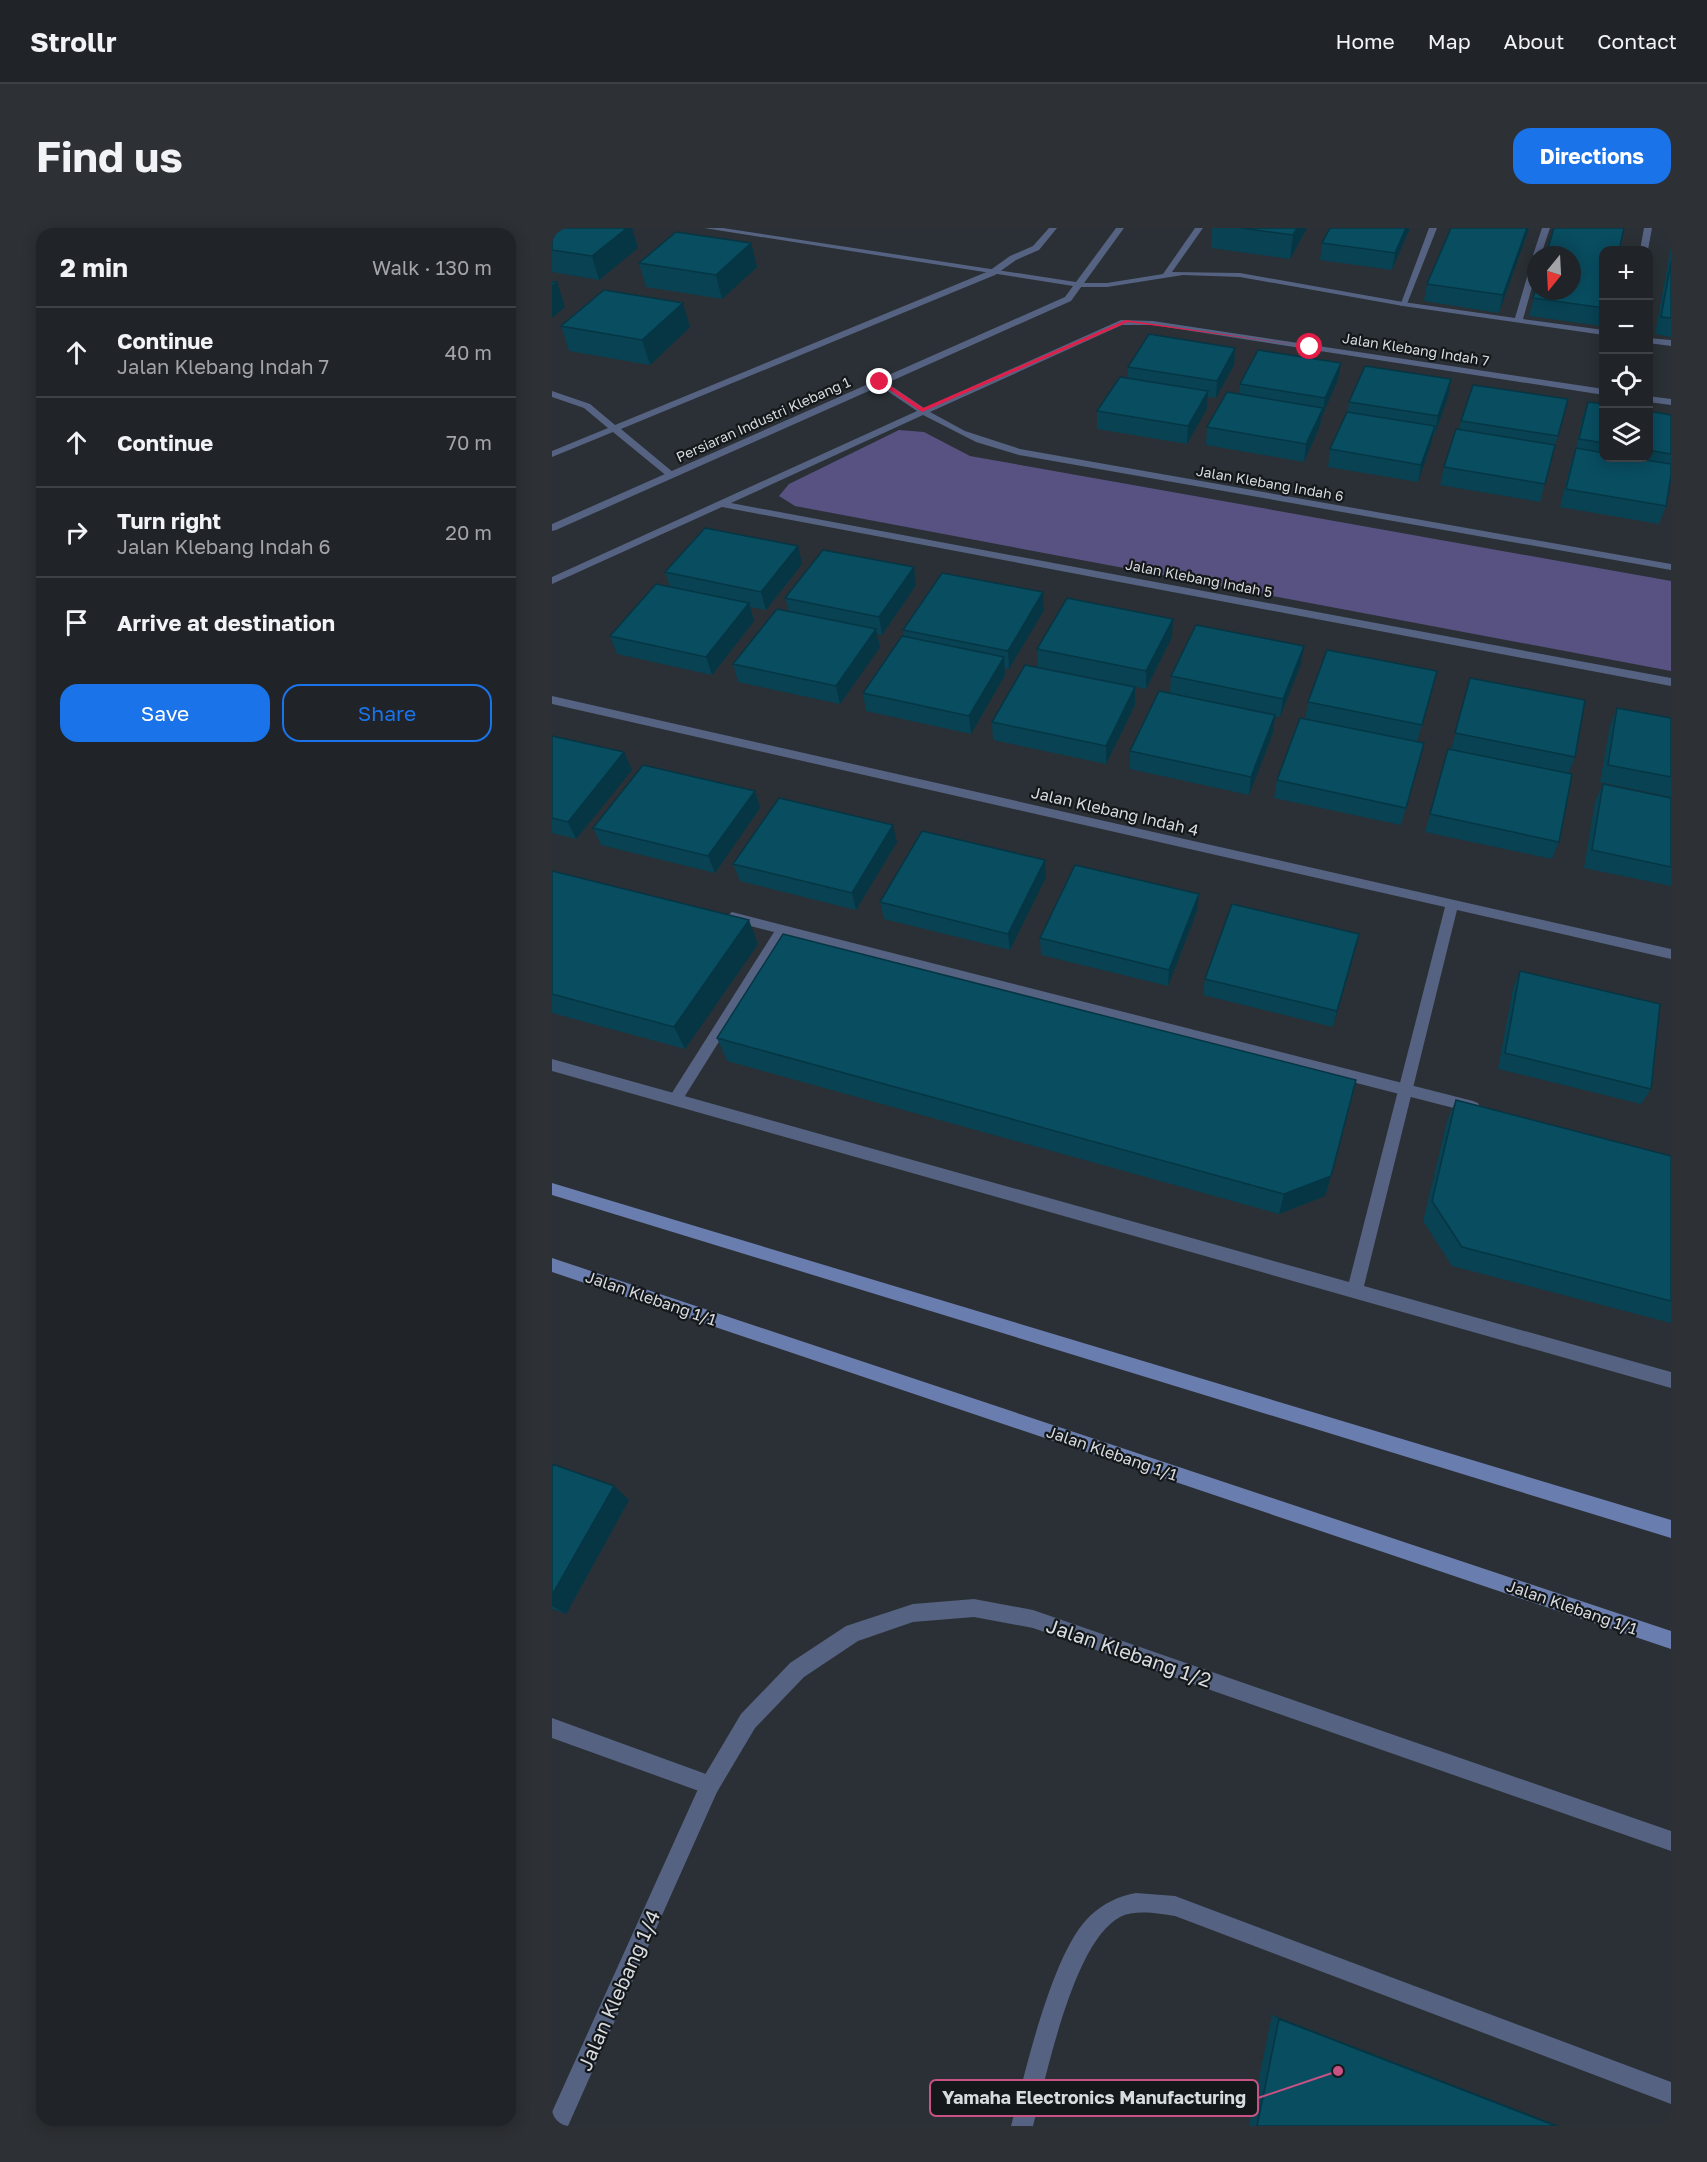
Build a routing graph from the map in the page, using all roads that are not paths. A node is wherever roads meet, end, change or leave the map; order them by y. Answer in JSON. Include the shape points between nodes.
{"nodes":[{"id":1,"x":708,"y":228,"type":"edge"},
{"id":2,"x":1053,"y":228,"type":"edge"},
{"id":3,"x":1120,"y":228,"type":"edge"},
{"id":4,"x":1198,"y":228,"type":"edge"},
{"id":5,"x":1433,"y":228,"type":"edge"},
{"id":6,"x":1545,"y":228,"type":"edge"},
{"id":7,"x":1648,"y":228,"type":"edge"},
{"id":8,"x":725,"y":229,"type":"edge"},
{"id":9,"x":1540,"y":246,"type":"edge"},
{"id":10,"x":1645,"y":246,"type":"edge"},
{"id":11,"x":992,"y":273,"type":"junction"},
{"id":12,"x":1166,"y":275,"type":"junction"},
{"id":13,"x":1079,"y":285,"type":"junction"},
{"id":14,"x":1527,"y":290,"type":"edge"},
{"id":15,"x":1403,"y":304,"type":"junction"},
{"id":16,"x":1518,"y":321,"type":"junction"},
{"id":17,"x":1599,"y":332,"type":"edge"},
{"id":18,"x":1653,"y":341,"type":"edge"},
{"id":19,"x":1671,"y":343,"type":"edge"},
{"id":20,"x":880,"y":382,"type":"junction"},
{"id":21,"x":1599,"y":391,"type":"edge"},
{"id":22,"x":552,"y":394,"type":"edge"},
{"id":23,"x":1653,"y":400,"type":"edge"},
{"id":24,"x":1671,"y":402,"type":"edge"},
{"id":25,"x":922,"y":411,"type":"junction"},
{"id":26,"x":615,"y":426,"type":"junction"},
{"id":27,"x":552,"y":454,"type":"edge"},
{"id":28,"x":671,"y":475,"type":"junction"},
{"id":29,"x":721,"y":504,"type":"junction"},
{"id":30,"x":552,"y":528,"type":"edge"},
{"id":31,"x":1671,"y":567,"type":"edge"},
{"id":32,"x":552,"y":581,"type":"edge"},
{"id":33,"x":1671,"y":682,"type":"edge"},
{"id":34,"x":552,"y":700,"type":"edge"},
{"id":35,"x":1452,"y":905,"type":"junction"},
{"id":36,"x":713,"y":913,"type":"edge"},
{"id":37,"x":782,"y":930,"type":"junction"},
{"id":38,"x":1671,"y":954,"type":"edge"},
{"id":39,"x":552,"y":1065,"type":"edge"},
{"id":40,"x":1406,"y":1090,"type":"junction"},
{"id":41,"x":675,"y":1100,"type":"junction"},
{"id":42,"x":1486,"y":1110,"type":"edge"},
{"id":43,"x":552,"y":1189,"type":"edge"},
{"id":44,"x":552,"y":1265,"type":"edge"},
{"id":45,"x":1355,"y":1291,"type":"junction"},
{"id":46,"x":1671,"y":1380,"type":"edge"},
{"id":47,"x":1671,"y":1529,"type":"edge"},
{"id":48,"x":1671,"y":1640,"type":"edge"},
{"id":49,"x":552,"y":1728,"type":"edge"},
{"id":50,"x":710,"y":1785,"type":"junction"},
{"id":51,"x":1671,"y":1841,"type":"edge"},
{"id":52,"x":679,"y":1854,"type":"joint"},
{"id":53,"x":1671,"y":2093,"type":"edge"},
{"id":54,"x":557,"y":2126,"type":"edge"},
{"id":55,"x":1022,"y":2126,"type":"edge"}],
"edges":[{"from":1,"to":8,"type":"street"},
{"from":2,"to":11,"type":"street","via":[[1036,248]]},
{"from":3,"to":13,"type":"street","name":"Persiaran Industri Klebang 1"},
{"from":4,"to":12,"type":"street"},
{"from":5,"to":15,"type":"street"},
{"from":6,"to":9,"type":"street"},
{"from":7,"to":10,"type":"street"},
{"from":8,"to":11,"type":"street"},
{"from":11,"to":13,"type":"street"},
{"from":11,"to":26,"type":"street"},
{"from":12,"to":13,"type":"street","via":[[1107,285]]},
{"from":12,"to":15,"type":"street","via":[[1240,275]]},
{"from":13,"to":20,"type":"street","name":"Persiaran Industri Klebang 1","via":[[1068,299]]},
{"from":14,"to":16,"type":"street"},
{"from":15,"to":16,"type":"street"},
{"from":16,"to":17,"type":"street"},
{"from":18,"to":19,"type":"street"},
{"from":20,"to":25,"type":"street","name":"Jalan Klebang Indah 6"},
{"from":20,"to":28,"type":"street","name":"Persiaran Industri Klebang 1"},
{"from":21,"to":25,"type":"street","name":"Jalan Klebang Indah 7","via":[[1128,321]]},
{"from":22,"to":26,"type":"street","via":[[587,406]]},
{"from":23,"to":24,"type":"street"},
{"from":25,"to":29,"type":"street","name":"Jalan Klebang Indah 7"},
{"from":25,"to":31,"type":"street","name":"Jalan Klebang Indah 6","via":[[981,443],[1019,452]]},
{"from":26,"to":27,"type":"street"},
{"from":26,"to":28,"type":"street"},
{"from":28,"to":30,"type":"street","name":"Persiaran Industri Klebang 1"},
{"from":29,"to":32,"type":"street","name":"Jalan Klebang Indah 7"},
{"from":29,"to":33,"type":"street","name":"Jalan Klebang Indah 5"},
{"from":34,"to":35,"type":"street","name":"Jalan Klebang Indah 4"},
{"from":35,"to":38,"type":"street","name":"Jalan Klebang Indah 4"},
{"from":35,"to":40,"type":"street"},
{"from":36,"to":37,"type":"street"},
{"from":37,"to":40,"type":"street"},
{"from":37,"to":41,"type":"street"},
{"from":39,"to":41,"type":"street"},
{"from":40,"to":42,"type":"street"},
{"from":40,"to":45,"type":"street"},
{"from":41,"to":45,"type":"street"},
{"from":43,"to":47,"type":"street"},
{"from":44,"to":48,"type":"street","name":"Jalan Klebang 1/1"},
{"from":45,"to":46,"type":"street"},
{"from":49,"to":50,"type":"street"},
{"from":50,"to":51,"type":"street","name":"Jalan Klebang 1/2","via":[[748,1721],[797,1670],[852,1633],[913,1613],[974,1608],[1033,1619]]},
{"from":50,"to":52,"type":"street","name":"Jalan Klebang 1/2"},
{"from":52,"to":54,"type":"street","name":"Jalan Klebang 1/4"},
{"from":53,"to":55,"type":"street","via":[[1175,1906],[1143,1901],[1111,1910],[1086,1935],[1068,1969]]}]}
